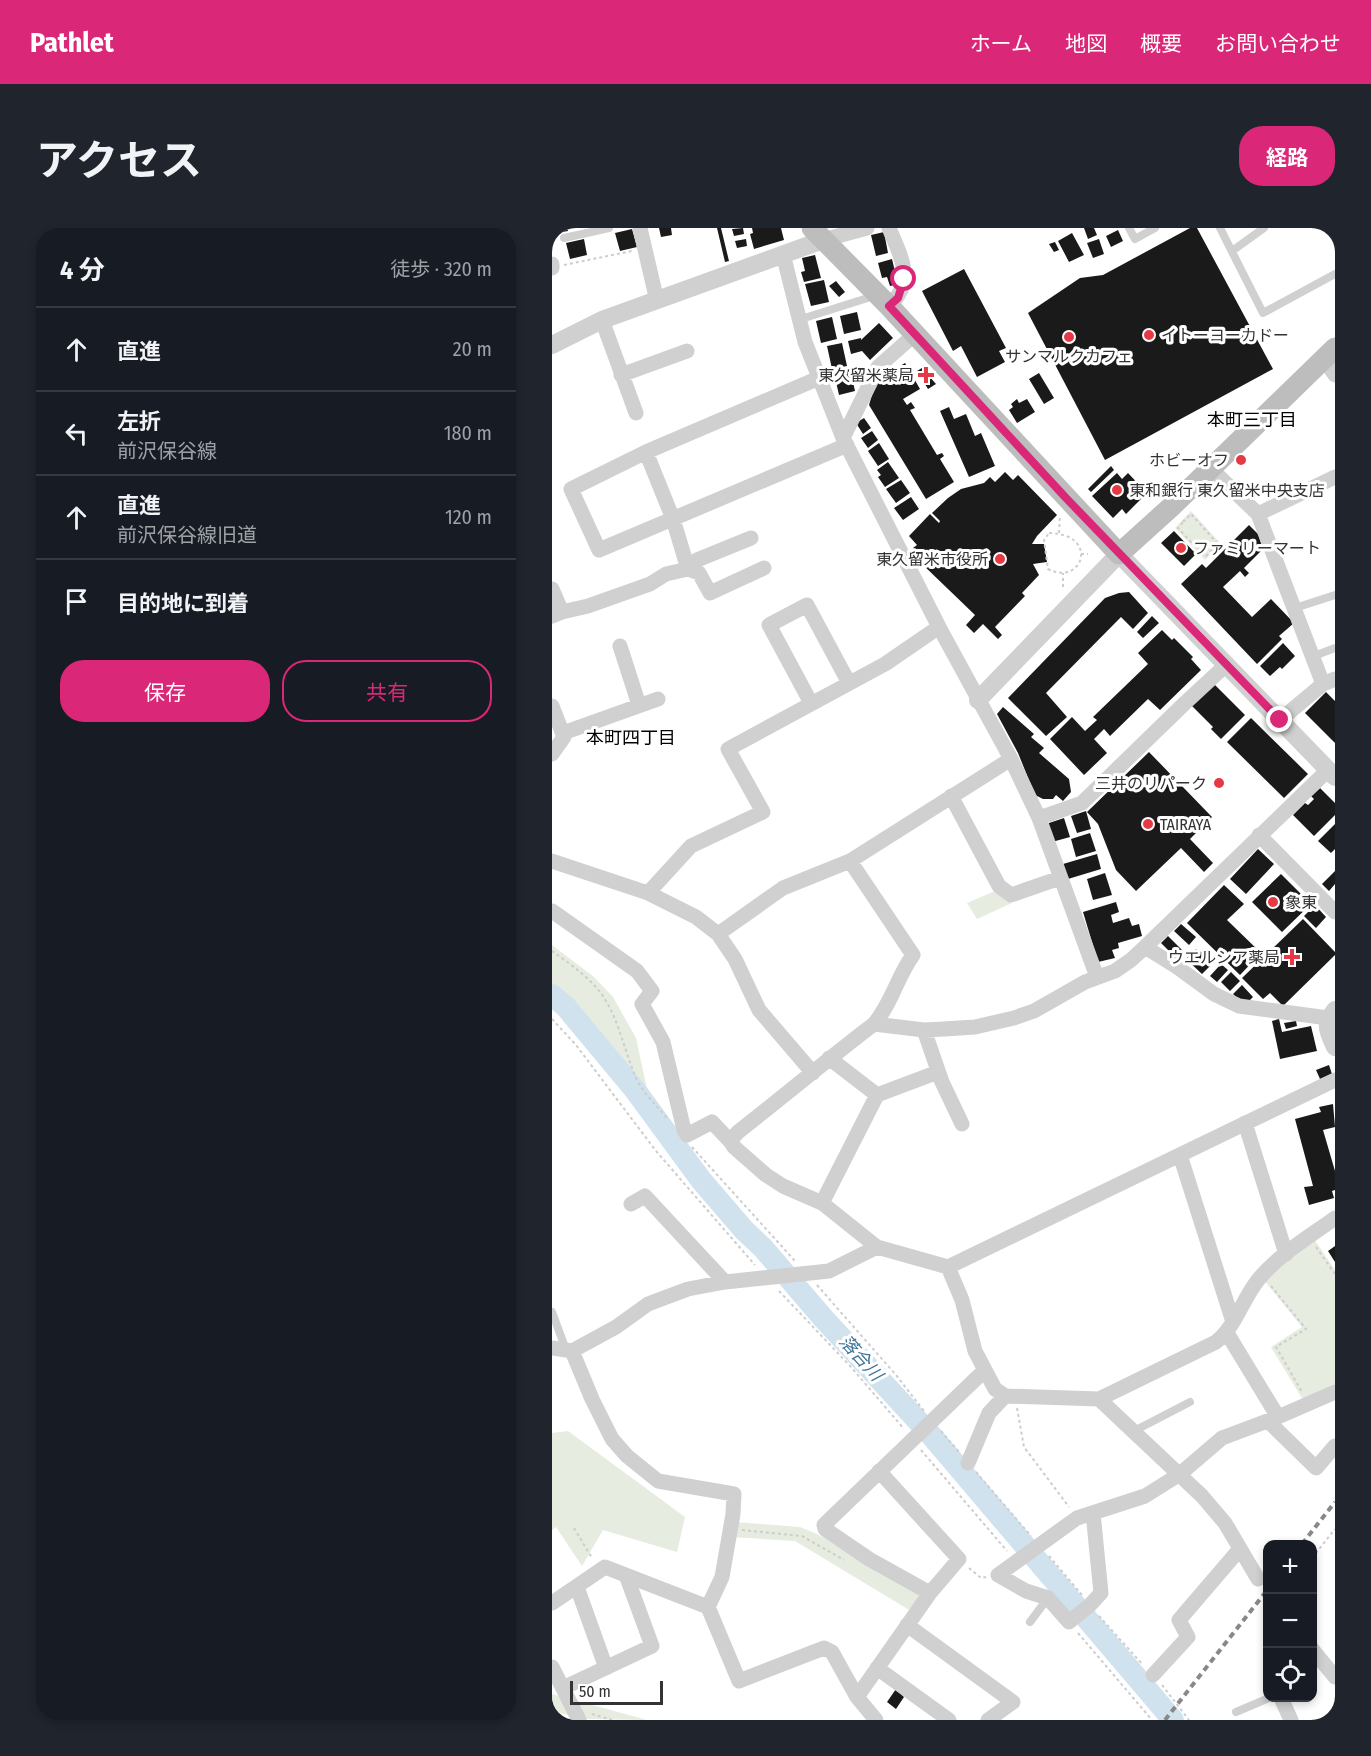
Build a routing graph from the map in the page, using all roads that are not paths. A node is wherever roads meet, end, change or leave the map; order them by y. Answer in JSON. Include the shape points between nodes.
{"nodes":[{"id":1,"x":609,"y":228,"type":"edge"},
{"id":2,"x":640,"y":228,"type":"edge"},
{"id":3,"x":867,"y":228,"type":"edge"},
{"id":4,"x":889,"y":228,"type":"edge"},
{"id":5,"x":1129,"y":228,"type":"edge"},
{"id":6,"x":1155,"y":228,"type":"edge"},
{"id":7,"x":1220,"y":228,"type":"edge"},
{"id":8,"x":1264,"y":228,"type":"edge"},
{"id":9,"x":817,"y":234,"type":"edge"},
{"id":10,"x":564,"y":238,"type":"dead end"},
{"id":11,"x":1232,"y":251,"type":"junction"},
{"id":12,"x":783,"y":255,"type":"junction"},
{"id":13,"x":1335,"y":274,"type":"edge"},
{"id":14,"x":657,"y":301,"type":"junction"},
{"id":15,"x":883,"y":301,"type":"junction"},
{"id":16,"x":602,"y":320,"type":"junction"},
{"id":17,"x":798,"y":320,"type":"junction"},
{"id":18,"x":914,"y":335,"type":"junction"},
{"id":19,"x":552,"y":345,"type":"edge"},
{"id":20,"x":687,"y":351,"type":"dead end"},
{"id":21,"x":1331,"y":361,"type":"edge"},
{"id":22,"x":621,"y":375,"type":"junction"},
{"id":23,"x":819,"y":378,"type":"junction"},
{"id":24,"x":636,"y":413,"type":"dead end"},
{"id":25,"x":845,"y":441,"type":"junction"},
{"id":26,"x":646,"y":452,"type":"junction"},
{"id":27,"x":1210,"y":468,"type":"junction"},
{"id":28,"x":1335,"y":477,"type":"edge"},
{"id":29,"x":1258,"y":514,"type":"junction"},
{"id":30,"x":673,"y":519,"type":"junction"},
{"id":31,"x":752,"y":538,"type":"dead end"},
{"id":32,"x":1119,"y":554,"type":"junction"},
{"id":33,"x":764,"y":568,"type":"dead end"},
{"id":34,"x":688,"y":569,"type":"junction"},
{"id":35,"x":552,"y":589,"type":"edge"},
{"id":36,"x":1335,"y":595,"type":"edge"},
{"id":37,"x":1295,"y":608,"type":"junction"},
{"id":38,"x":557,"y":614,"type":"edge"},
{"id":39,"x":939,"y":627,"type":"junction"},
{"id":40,"x":620,"y":646,"type":"dead end"},
{"id":41,"x":1335,"y":648,"type":"edge"},
{"id":42,"x":1314,"y":656,"type":"junction"},
{"id":43,"x":1226,"y":665,"type":"junction"},
{"id":44,"x":1329,"y":682,"type":"edge"},
{"id":45,"x":849,"y":683,"type":"junction"},
{"id":46,"x":658,"y":699,"type":"dead end"},
{"id":47,"x":978,"y":700,"type":"junction"},
{"id":48,"x":811,"y":703,"type":"junction"},
{"id":49,"x":639,"y":705,"type":"junction"},
{"id":50,"x":552,"y":706,"type":"edge"},
{"id":51,"x":1280,"y":720,"type":"junction"},
{"id":52,"x":563,"y":733,"type":"junction"},
{"id":53,"x":552,"y":754,"type":"edge"},
{"id":54,"x":1011,"y":759,"type":"junction"},
{"id":55,"x":1331,"y":773,"type":"edge"},
{"id":56,"x":951,"y":796,"type":"junction"},
{"id":57,"x":1038,"y":818,"type":"junction"},
{"id":58,"x":1259,"y":835,"type":"junction"},
{"id":59,"x":552,"y":861,"type":"edge"},
{"id":60,"x":850,"y":861,"type":"junction"},
{"id":61,"x":1060,"y":878,"type":"junction"},
{"id":62,"x":648,"y":892,"type":"junction"},
{"id":63,"x":552,"y":911,"type":"edge"},
{"id":64,"x":1335,"y":912,"type":"edge"},
{"id":65,"x":718,"y":934,"type":"junction"},
{"id":66,"x":1145,"y":947,"type":"junction"},
{"id":67,"x":1098,"y":977,"type":"junction"},
{"id":68,"x":1331,"y":1014,"type":"edge"},
{"id":69,"x":874,"y":1024,"type":"junction"},
{"id":70,"x":924,"y":1030,"type":"junction"},
{"id":71,"x":1335,"y":1047,"type":"edge"},
{"id":72,"x":829,"y":1058,"type":"junction"},
{"id":73,"x":813,"y":1072,"type":"junction"},
{"id":74,"x":939,"y":1072,"type":"junction"},
{"id":75,"x":1335,"y":1080,"type":"edge"},
{"id":76,"x":877,"y":1095,"type":"junction"},
{"id":77,"x":1245,"y":1123,"type":"junction"},
{"id":78,"x":962,"y":1124,"type":"dead end"},
{"id":79,"x":730,"y":1141,"type":"junction"},
{"id":80,"x":1180,"y":1155,"type":"junction"},
{"id":81,"x":822,"y":1203,"type":"junction"},
{"id":82,"x":631,"y":1204,"type":"dead end"},
{"id":83,"x":1335,"y":1218,"type":"edge"},
{"id":84,"x":877,"y":1247,"type":"junction"},
{"id":85,"x":1286,"y":1254,"type":"junction"},
{"id":86,"x":948,"y":1267,"type":"junction"},
{"id":87,"x":725,"y":1282,"type":"junction"},
{"id":88,"x":552,"y":1312,"type":"edge"},
{"id":89,"x":1230,"y":1327,"type":"junction"},
{"id":90,"x":563,"y":1350,"type":"edge"},
{"id":91,"x":985,"y":1370,"type":"junction"},
{"id":92,"x":1335,"y":1392,"type":"edge"},
{"id":93,"x":1010,"y":1396,"type":"junction"},
{"id":94,"x":1099,"y":1399,"type":"junction"},
{"id":95,"x":1190,"y":1402,"type":"dead end"},
{"id":96,"x":1274,"y":1420,"type":"junction"},
{"id":97,"x":1134,"y":1431,"type":"junction"},
{"id":98,"x":1335,"y":1446,"type":"edge"},
{"id":99,"x":968,"y":1463,"type":"road end"},
{"id":100,"x":879,"y":1471,"type":"junction"},
{"id":101,"x":1180,"y":1474,"type":"junction"},
{"id":102,"x":1093,"y":1513,"type":"junction"},
{"id":103,"x":1239,"y":1550,"type":"junction"},
{"id":104,"x":626,"y":1575,"type":"junction"},
{"id":105,"x":1258,"y":1579,"type":"dead end"},
{"id":106,"x":577,"y":1587,"type":"junction"},
{"id":107,"x":930,"y":1593,"type":"junction"},
{"id":108,"x":1048,"y":1598,"type":"junction"},
{"id":109,"x":552,"y":1603,"type":"edge"},
{"id":110,"x":708,"y":1607,"type":"junction"},
{"id":111,"x":1030,"y":1622,"type":"dead end"},
{"id":112,"x":907,"y":1625,"type":"junction"},
{"id":113,"x":552,"y":1667,"type":"edge"},
{"id":114,"x":1319,"y":1667,"type":"edge"},
{"id":115,"x":606,"y":1668,"type":"junction"},
{"id":116,"x":877,"y":1668,"type":"junction"},
{"id":117,"x":1153,"y":1675,"type":"road end"},
{"id":118,"x":1335,"y":1677,"type":"edge"},
{"id":119,"x":563,"y":1688,"type":"junction"},
{"id":120,"x":857,"y":1696,"type":"junction"},
{"id":121,"x":1263,"y":1701,"type":"edge"},
{"id":122,"x":1283,"y":1702,"type":"edge"},
{"id":123,"x":1236,"y":1712,"type":"dead end"},
{"id":124,"x":584,"y":1716,"type":"edge"},
{"id":125,"x":876,"y":1720,"type":"edge"},
{"id":126,"x":949,"y":1720,"type":"edge"},
{"id":127,"x":987,"y":1720,"type":"edge"},
{"id":128,"x":1291,"y":1720,"type":"edge"}],
"edges":[{"from":1,"to":10,"type":"lane"},
{"from":2,"to":14,"type":"street"},
{"from":3,"to":9,"type":"street"},
{"from":4,"to":15,"type":"street","via":[[905,270],[898,298]]},
{"from":5,"to":6,"type":"lane","via":[[1135,239]]},
{"from":7,"to":11,"type":"lane"},
{"from":8,"to":11,"type":"lane"},
{"from":9,"to":12,"type":"street"},
{"from":9,"to":15,"type":"main road"},
{"from":11,"to":13,"type":"lane","via":[[1263,313]]},
{"from":12,"to":14,"type":"street"},
{"from":12,"to":17,"type":"street"},
{"from":14,"to":16,"type":"street"},
{"from":15,"to":17,"type":"lane"},
{"from":15,"to":18,"type":"main road"},
{"from":16,"to":19,"type":"street"},
{"from":16,"to":22,"type":"street"},
{"from":17,"to":23,"type":"street"},
{"from":18,"to":25,"type":"street","via":[[878,367]]},
{"from":18,"to":32,"type":"main road"},
{"from":20,"to":22,"type":"street"},
{"from":21,"to":27,"type":"main road"},
{"from":22,"to":24,"type":"street"},
{"from":23,"to":25,"type":"street"},
{"from":23,"to":26,"type":"street"},
{"from":25,"to":30,"type":"street"},
{"from":25,"to":39,"type":"street"},
{"from":26,"to":30,"type":"street"},
{"from":26,"to":30,"type":"street","via":[[571,489],[599,550]]},
{"from":27,"to":29,"type":"street"},
{"from":27,"to":32,"type":"main road"},
{"from":28,"to":29,"type":"street"},
{"from":29,"to":37,"type":"street"},
{"from":30,"to":34,"type":"street"},
{"from":31,"to":34,"type":"street","via":[[697,561]]},
{"from":32,"to":43,"type":"street"},
{"from":32,"to":47,"type":"street"},
{"from":33,"to":34,"type":"street","via":[[710,593],[699,573]]},
{"from":34,"to":38,"type":"street"},
{"from":35,"to":38,"type":"street"},
{"from":36,"to":37,"type":"lane"},
{"from":37,"to":42,"type":"street"},
{"from":39,"to":45,"type":"street"},
{"from":39,"to":47,"type":"street"},
{"from":40,"to":49,"type":"street"},
{"from":41,"to":42,"type":"lane"},
{"from":42,"to":44,"type":"street"},
{"from":43,"to":51,"type":"street"},
{"from":43,"to":57,"type":"street","via":[[1082,803]]},
{"from":44,"to":51,"type":"street"},
{"from":45,"to":48,"type":"street"},
{"from":45,"to":48,"type":"street","via":[[807,605],[770,625]]},
{"from":46,"to":49,"type":"street"},
{"from":47,"to":54,"type":"street"},
{"from":48,"to":62,"type":"street","via":[[728,749],[763,812],[691,846]]},
{"from":49,"to":52,"type":"street"},
{"from":50,"to":52,"type":"street"},
{"from":51,"to":55,"type":"street"},
{"from":52,"to":53,"type":"street"},
{"from":54,"to":56,"type":"street"},
{"from":54,"to":57,"type":"street"},
{"from":55,"to":58,"type":"street"},
{"from":56,"to":60,"type":"street"},
{"from":56,"to":61,"type":"street","via":[[999,886],[1011,895]]},
{"from":57,"to":61,"type":"street"},
{"from":58,"to":64,"type":"street"},
{"from":58,"to":66,"type":"street"},
{"from":59,"to":62,"type":"street"},
{"from":60,"to":65,"type":"street","via":[[783,888]]},
{"from":60,"to":69,"type":"street","via":[[913,955]]},
{"from":61,"to":67,"type":"street"},
{"from":62,"to":65,"type":"street","via":[[696,917]]},
{"from":63,"to":79,"type":"street","via":[[637,971],[651,991],[642,1004],[663,1042],[684,1130],[687,1135],[712,1122]]},
{"from":65,"to":73,"type":"street","via":[[735,959],[759,1010]]},
{"from":66,"to":67,"type":"street","via":[[1115,971]]},
{"from":66,"to":68,"type":"street","via":[[1214,994],[1239,1006]]},
{"from":67,"to":70,"type":"street","via":[[1014,1018]]},
{"from":68,"to":71,"type":"street","via":[[1327,1030]]},
{"from":69,"to":70,"type":"street"},
{"from":69,"to":72,"type":"street"},
{"from":70,"to":74,"type":"street"},
{"from":72,"to":73,"type":"street"},
{"from":72,"to":76,"type":"street"},
{"from":73,"to":79,"type":"street"},
{"from":74,"to":76,"type":"street"},
{"from":74,"to":78,"type":"street"},
{"from":75,"to":77,"type":"street"},
{"from":76,"to":81,"type":"street"},
{"from":77,"to":80,"type":"street"},
{"from":77,"to":85,"type":"street"},
{"from":79,"to":81,"type":"street","via":[[766,1175]]},
{"from":80,"to":86,"type":"street"},
{"from":80,"to":89,"type":"street"},
{"from":81,"to":84,"type":"street"},
{"from":82,"to":87,"type":"street","via":[[645,1196]]},
{"from":83,"to":85,"type":"street"},
{"from":84,"to":86,"type":"street"},
{"from":84,"to":87,"type":"street","via":[[829,1271]]},
{"from":85,"to":89,"type":"street","via":[[1258,1281]]},
{"from":86,"to":91,"type":"street"},
{"from":87,"to":90,"type":"street","via":[[688,1289],[648,1304],[616,1327]]},
{"from":88,"to":90,"type":"lane"},
{"from":89,"to":94,"type":"street","via":[[1216,1342]]},
{"from":89,"to":96,"type":"street"},
{"from":90,"to":110,"type":"street","via":[[583,1379],[612,1439],[627,1456],[658,1481],[734,1494],[722,1576]]},
{"from":91,"to":93,"type":"street","via":[[995,1389]]},
{"from":91,"to":100,"type":"street"},
{"from":92,"to":96,"type":"street"},
{"from":93,"to":94,"type":"street"},
{"from":93,"to":99,"type":"street","via":[[989,1413]]},
{"from":94,"to":97,"type":"street"},
{"from":95,"to":97,"type":"lane"},
{"from":96,"to":98,"type":"street","via":[[1316,1468]]},
{"from":96,"to":101,"type":"street","via":[[1222,1438]]},
{"from":97,"to":101,"type":"street"},
{"from":100,"to":107,"type":"street","via":[[960,1559]]},
{"from":100,"to":107,"type":"street","via":[[824,1525],[825,1529]]},
{"from":101,"to":102,"type":"street","via":[[1145,1496]]},
{"from":101,"to":103,"type":"street","via":[[1225,1522]]},
{"from":102,"to":108,"type":"street","via":[[1101,1593],[1070,1621]]},
{"from":102,"to":108,"type":"street","via":[[1077,1518],[998,1575]]},
{"from":103,"to":105,"type":"street"},
{"from":103,"to":117,"type":"street","via":[[1179,1620],[1188,1637]]},
{"from":104,"to":106,"type":"street","via":[[605,1567]]},
{"from":104,"to":110,"type":"street"},
{"from":104,"to":115,"type":"street","via":[[652,1646]]},
{"from":106,"to":109,"type":"street"},
{"from":106,"to":115,"type":"street"},
{"from":107,"to":112,"type":"street"},
{"from":108,"to":111,"type":"lane"},
{"from":110,"to":120,"type":"street","via":[[739,1681],[824,1648],[832,1652]]},
{"from":112,"to":116,"type":"street"},
{"from":112,"to":127,"type":"street","via":[[1013,1702]]},
{"from":113,"to":119,"type":"street"},
{"from":114,"to":118,"type":"street"},
{"from":115,"to":119,"type":"street"},
{"from":116,"to":120,"type":"street"},
{"from":116,"to":126,"type":"street"},
{"from":119,"to":124,"type":"street"},
{"from":120,"to":125,"type":"street"},
{"from":121,"to":123,"type":"lane"},
{"from":122,"to":128,"type":"street"}]}
